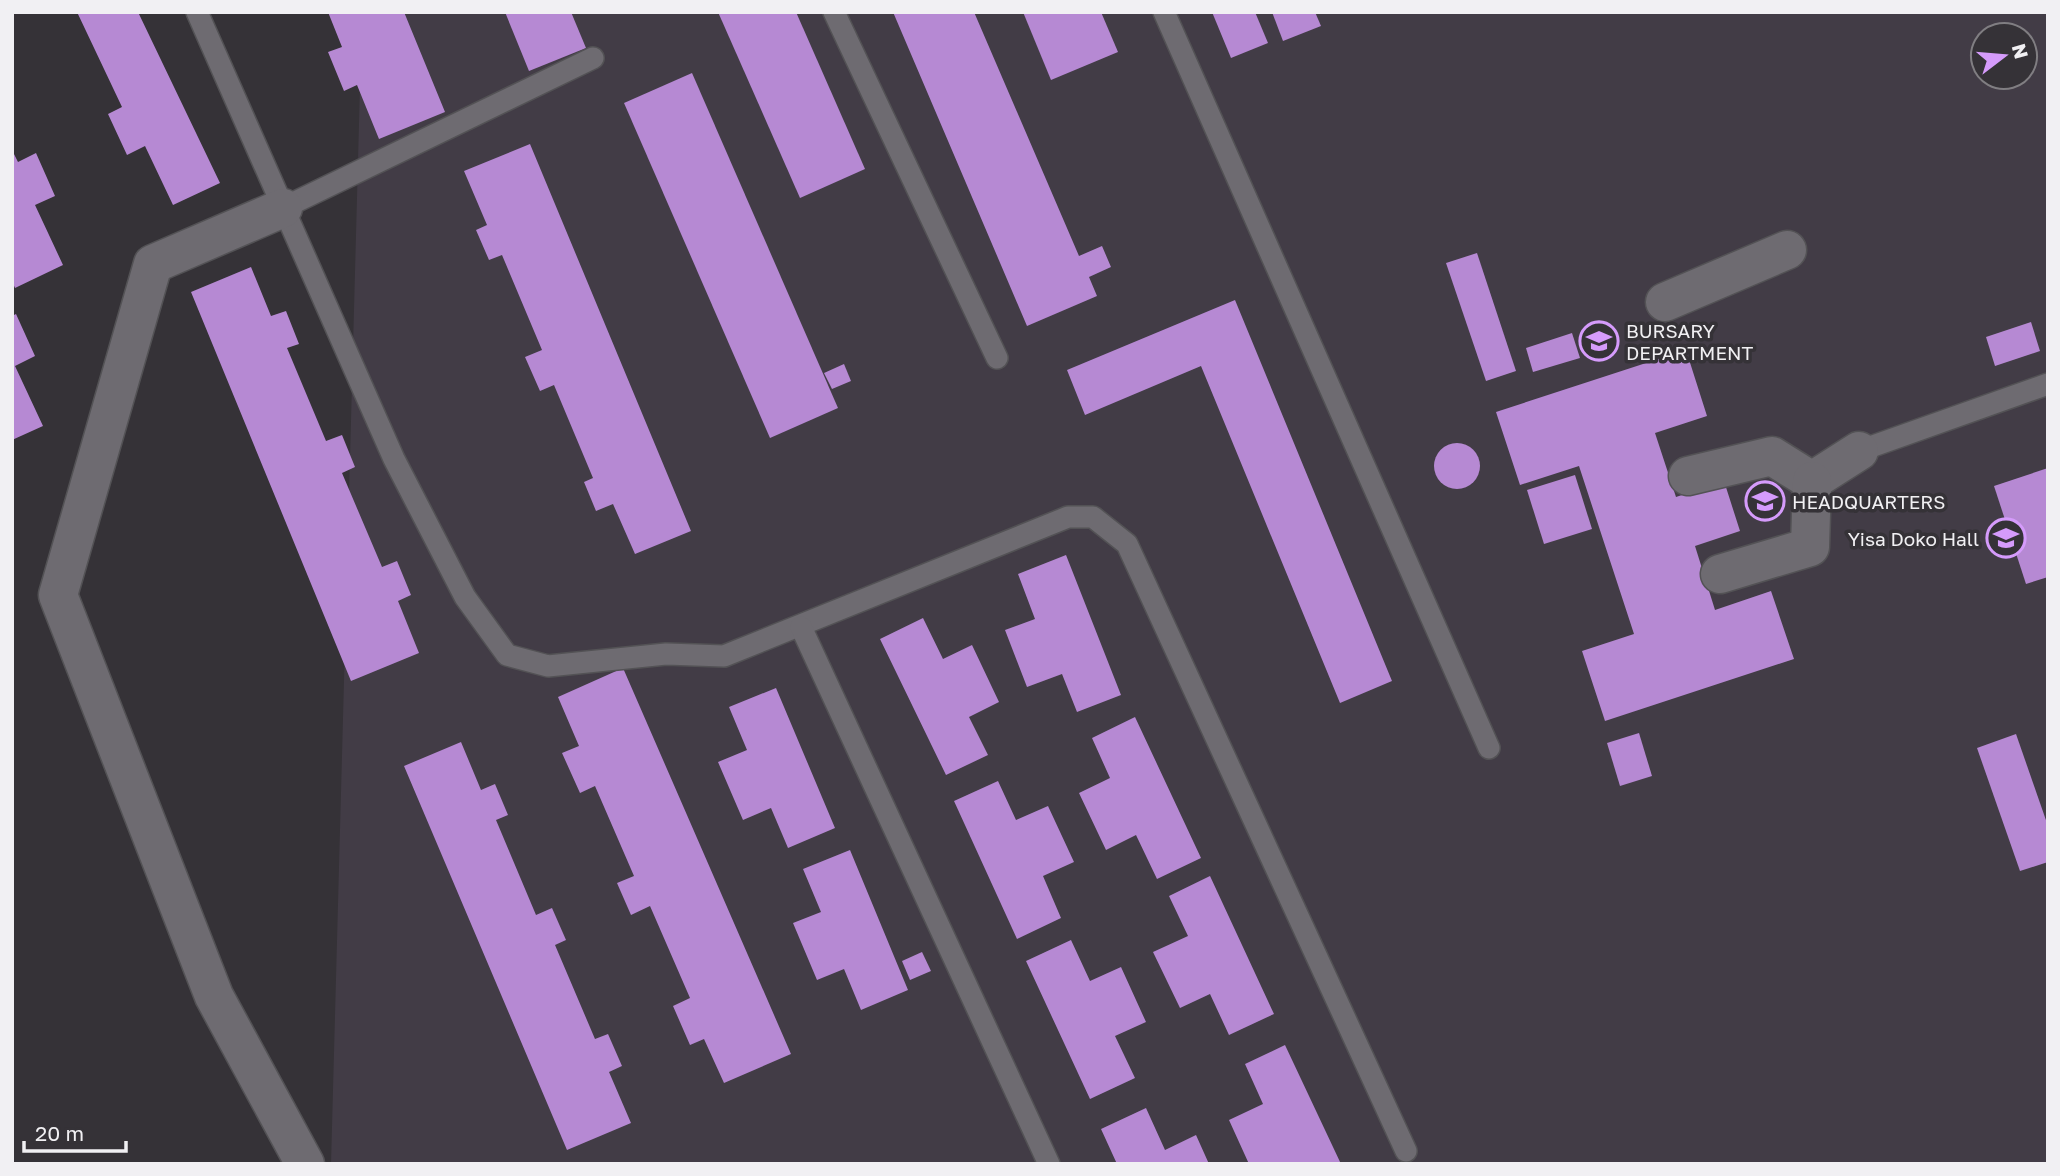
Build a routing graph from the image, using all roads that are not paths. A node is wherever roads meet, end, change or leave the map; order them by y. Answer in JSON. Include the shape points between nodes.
{"nodes":[{"id":1,"x":197,"y":12,"type":"edge"},
{"id":2,"x":834,"y":12,"type":"edge"},
{"id":3,"x":1164,"y":12,"type":"edge"},
{"id":4,"x":593,"y":58,"type":"dead end"},
{"id":5,"x":283,"y":208,"type":"junction"},
{"id":6,"x":1787,"y":250,"type":"dead end"},
{"id":7,"x":1665,"y":302,"type":"dead end"},
{"id":8,"x":998,"y":358,"type":"dead end"},
{"id":9,"x":2048,"y":384,"type":"edge"},
{"id":10,"x":1858,"y":451,"type":"joint"},
{"id":11,"x":1688,"y":476,"type":"dead end"},
{"id":12,"x":1812,"y":481,"type":"junction"},
{"id":13,"x":1720,"y":574,"type":"dead end"},
{"id":14,"x":801,"y":627,"type":"junction"},
{"id":15,"x":1489,"y":748,"type":"dead end"},
{"id":16,"x":1406,"y":1151,"type":"dead end"},
{"id":17,"x":305,"y":1164,"type":"edge"},
{"id":18,"x":1049,"y":1164,"type":"edge"}],
"edges":[{"from":1,"to":5,"type":"lane"},
{"from":2,"to":8,"type":"lane"},
{"from":3,"to":15,"type":"lane"},
{"from":4,"to":5,"type":"lane"},
{"from":5,"to":14,"type":"lane","via":[[394,459],[466,597],[507,655],[548,666],[666,654],[724,656]]},
{"from":5,"to":17,"type":"street","via":[[153,264],[58,595],[214,996]]},
{"from":6,"to":7,"type":"street"},
{"from":9,"to":10,"type":"lane"},
{"from":10,"to":12,"type":"street"},
{"from":11,"to":12,"type":"street","via":[[1772,456]]},
{"from":12,"to":13,"type":"street","via":[[1810,547]]},
{"from":14,"to":16,"type":"lane","via":[[1069,517],[1093,517],[1127,544]]},
{"from":14,"to":18,"type":"lane"}]}
